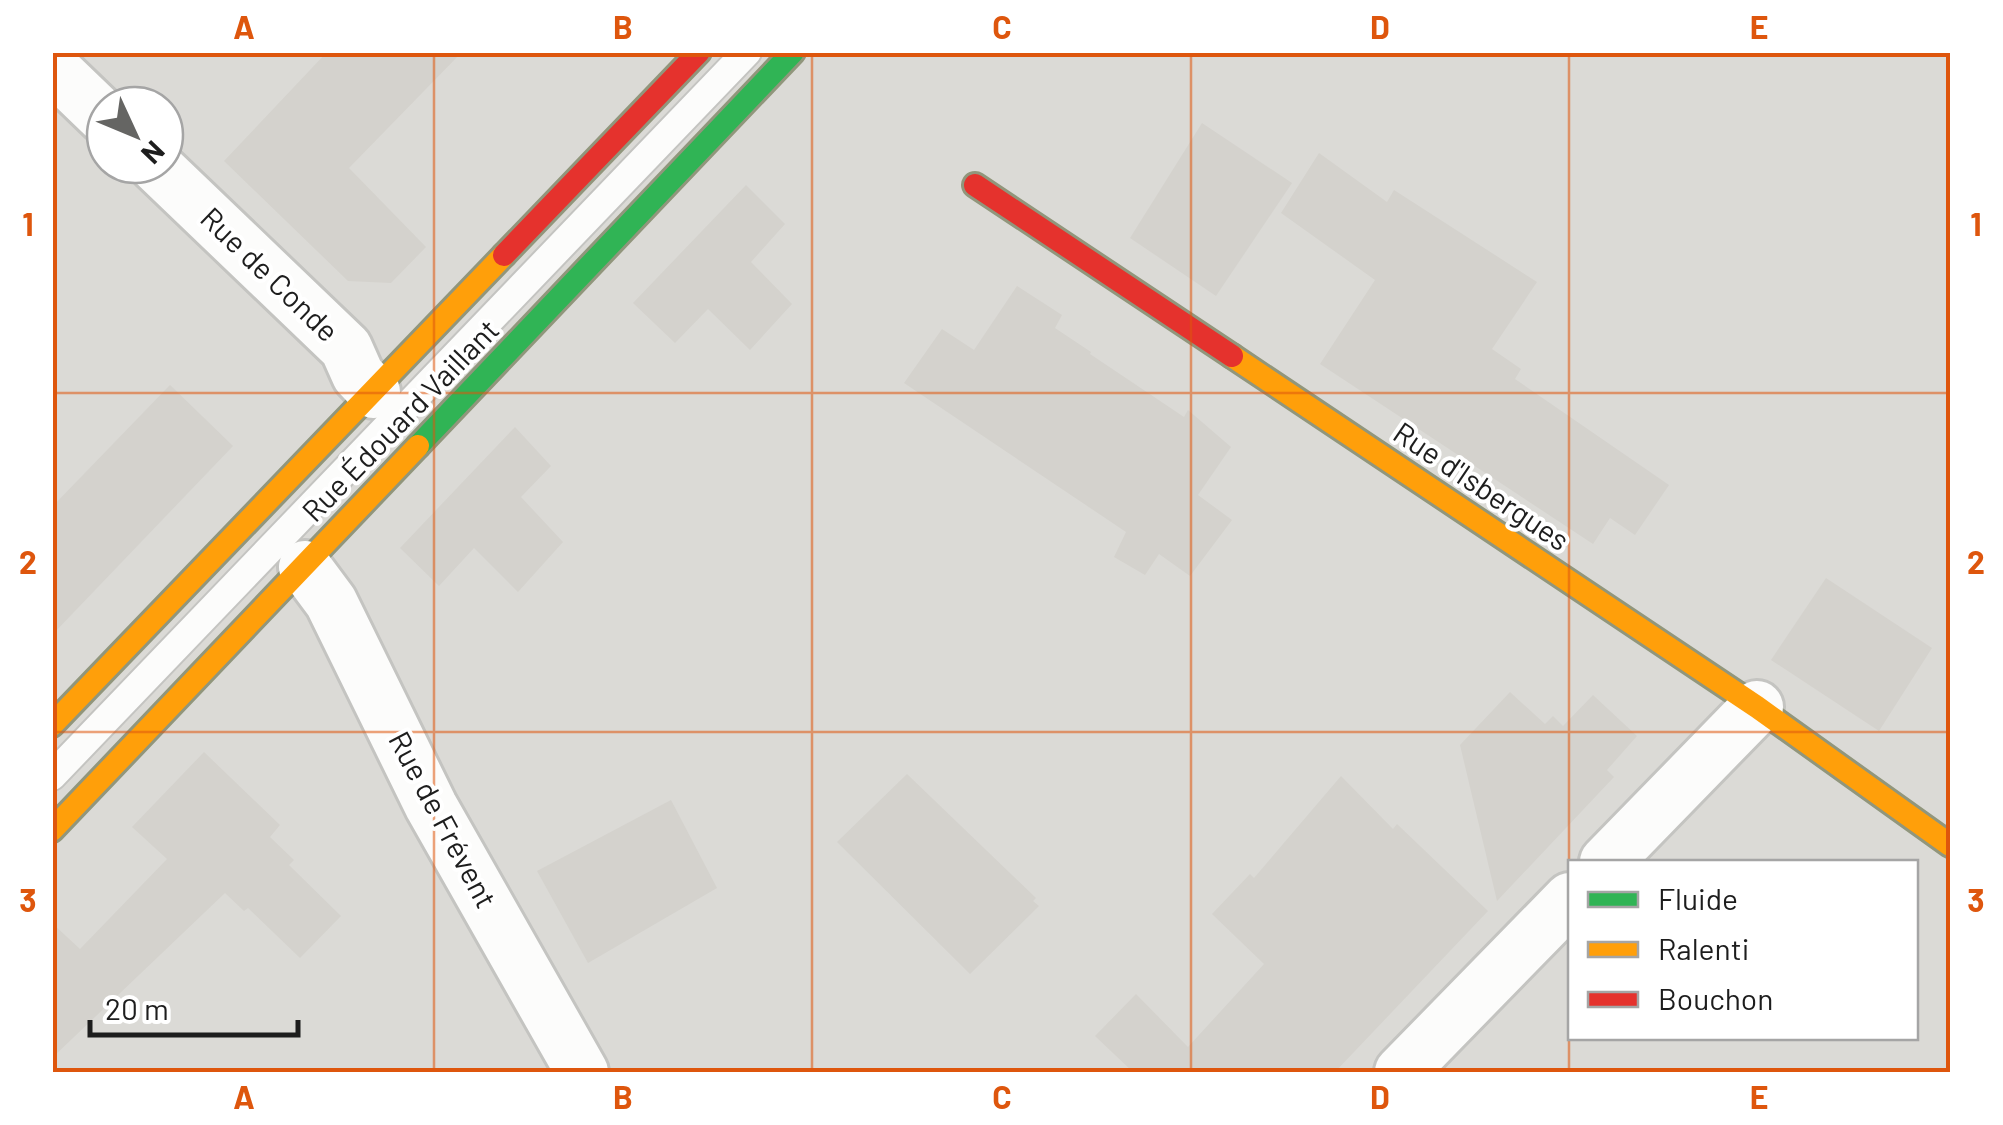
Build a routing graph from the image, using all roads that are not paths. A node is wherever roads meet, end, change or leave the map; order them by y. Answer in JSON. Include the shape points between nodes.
{"nodes":[{"id":1,"x":699,"y":52,"type":"edge"},
{"id":2,"x":746,"y":52,"type":"edge"},
{"id":3,"x":793,"y":52,"type":"edge"},
{"id":4,"x":52,"y":67,"type":"edge"},
{"id":5,"x":85,"y":99,"type":"edge"},
{"id":6,"x":175,"y":185,"type":"edge"},
{"id":7,"x":974,"y":185,"type":"dead end"},
{"id":8,"x":374,"y":392,"type":"junction"},
{"id":9,"x":304,"y":566,"type":"junction"},
{"id":10,"x":1758,"y":708,"type":"junction"},
{"id":11,"x":52,"y":724,"type":"edge"},
{"id":12,"x":52,"y":776,"type":"edge"},
{"id":13,"x":52,"y":830,"type":"edge"},
{"id":14,"x":1950,"y":845,"type":"edge"},
{"id":15,"x":1608,"y":860,"type":"edge"},
{"id":16,"x":1568,"y":901,"type":"edge"},
{"id":17,"x":582,"y":1072,"type":"edge"},
{"id":18,"x":1402,"y":1072,"type":"edge"}],
"edges":[{"from":1,"to":8,"type":"main road","name":"Rue Édouard Vaillant"},
{"from":2,"to":12,"type":"lane"},
{"from":3,"to":9,"type":"main road","name":"Rue Édouard Vaillant"},
{"from":4,"to":5,"type":"street"},
{"from":6,"to":8,"type":"street","name":"Rue de Conde","via":[[346,348]]},
{"from":7,"to":10,"type":"main road","name":"Rue d'Isbergues"},
{"from":8,"to":11,"type":"main road","name":"Rue Édouard Vaillant"},
{"from":9,"to":13,"type":"main road","name":"Rue Édouard Vaillant"},
{"from":9,"to":17,"type":"street","name":"Rue de Frévent","via":[[331,602],[431,806]]},
{"from":10,"to":14,"type":"main road","name":"Rue d'Isbergues"},
{"from":10,"to":15,"type":"street"},
{"from":16,"to":18,"type":"street"}]}
